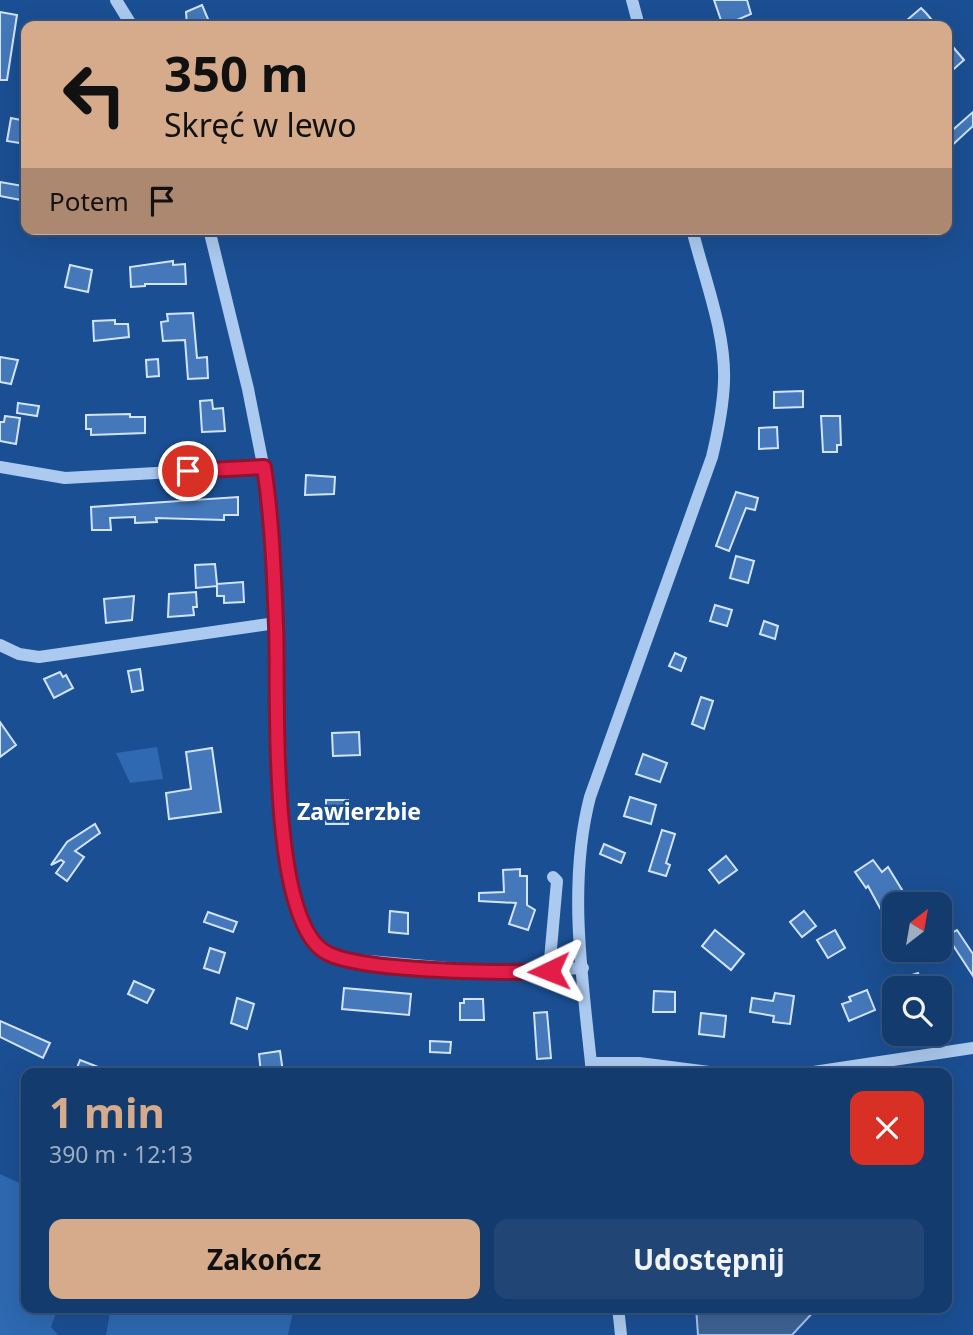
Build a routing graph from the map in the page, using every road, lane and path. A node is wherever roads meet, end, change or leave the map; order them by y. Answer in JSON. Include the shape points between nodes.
{"nodes":[{"id":1,"x":116,"y":0,"type":"edge"},
{"id":2,"x":632,"y":0,"type":"edge"},
{"id":3,"x":129,"y":21,"type":"edge"},
{"id":4,"x":638,"y":21,"type":"edge"},
{"id":5,"x":210,"y":235,"type":"edge"},
{"id":6,"x":694,"y":235,"type":"edge"},
{"id":7,"x":0,"y":467,"type":"edge"},
{"id":8,"x":264,"y":467,"type":"junction"},
{"id":9,"x":276,"y":623,"type":"junction"},
{"id":10,"x":0,"y":645,"type":"edge"},
{"id":11,"x":553,"y":877,"type":"dead end"},
{"id":12,"x":583,"y":968,"type":"junction"},
{"id":13,"x":549,"y":971,"type":"junction"},
{"id":14,"x":973,"y":1048,"type":"edge"},
{"id":15,"x":592,"y":1068,"type":"edge"},
{"id":16,"x":678,"y":1068,"type":"edge"},
{"id":17,"x":840,"y":1068,"type":"edge"},
{"id":18,"x":619,"y":1313,"type":"edge"},
{"id":19,"x":621,"y":1335,"type":"edge"}],
"edges":[{"from":1,"to":3,"type":"street"},
{"from":2,"to":4,"type":"street"},
{"from":5,"to":8,"type":"street"},
{"from":6,"to":12,"type":"street","via":[[721,342],[721,420],[580,834]]},
{"from":7,"to":8,"type":"street","via":[[65,478]]},
{"from":8,"to":9,"type":"street"},
{"from":9,"to":10,"type":"street","via":[[40,657]]},
{"from":9,"to":13,"type":"street","via":[[282,839],[299,916],[311,937],[328,954],[358,961],[494,972]]},
{"from":11,"to":13,"type":"street","via":[[557,881],[556,912]]},
{"from":12,"to":13,"type":"street"},
{"from":12,"to":15,"type":"street"},
{"from":14,"to":17,"type":"street"},
{"from":15,"to":16,"type":"street","via":[[639,1063]]},
{"from":18,"to":19,"type":"street"}]}
